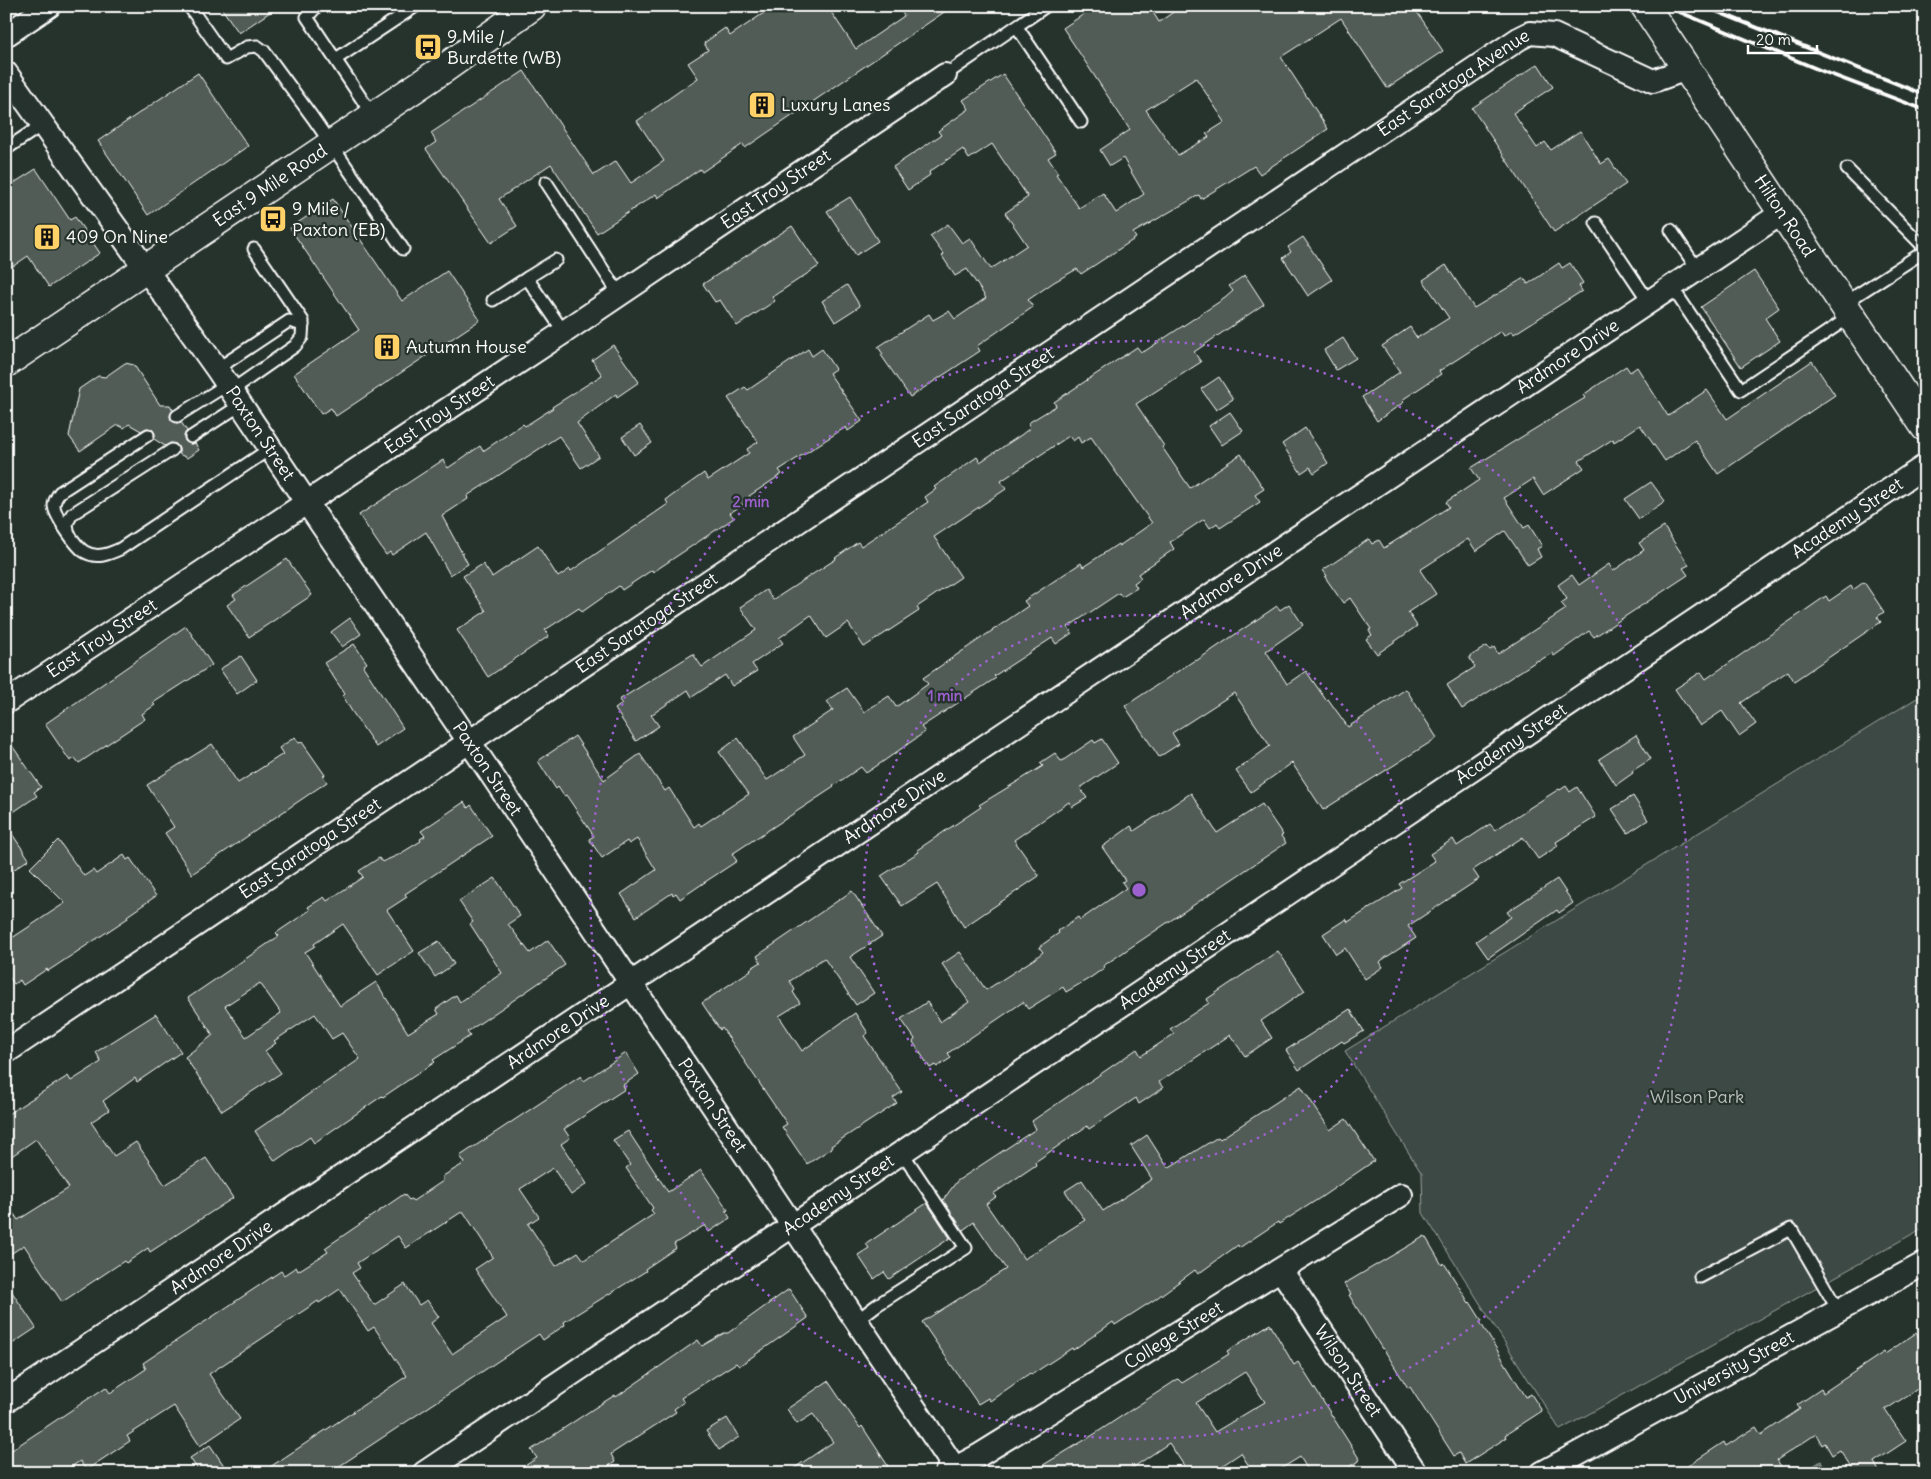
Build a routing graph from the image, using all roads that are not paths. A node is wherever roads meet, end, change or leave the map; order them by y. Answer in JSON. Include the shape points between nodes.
{"nodes":[{"id":1,"x":49,"y":6,"type":"edge"},
{"id":2,"x":189,"y":6,"type":"edge"},
{"id":3,"x":317,"y":6,"type":"edge"},
{"id":4,"x":416,"y":6,"type":"edge"},
{"id":5,"x":532,"y":6,"type":"edge"},
{"id":6,"x":1646,"y":6,"type":"edge"},
{"id":7,"x":1041,"y":8,"type":"edge"},
{"id":8,"x":1017,"y":27,"type":"junction"},
{"id":9,"x":6,"y":35,"type":"edge"},
{"id":10,"x":336,"y":59,"type":"junction"},
{"id":11,"x":1687,"y":69,"type":"junction"},
{"id":12,"x":6,"y":73,"type":"edge"},
{"id":13,"x":945,"y":75,"type":"joint"},
{"id":14,"x":373,"y":116,"type":"junction"},
{"id":15,"x":1081,"y":122,"type":"dead end"},
{"id":16,"x":42,"y":125,"type":"junction"},
{"id":17,"x":331,"y":145,"type":"junction"},
{"id":18,"x":6,"y":149,"type":"edge"},
{"id":19,"x":1847,"y":169,"type":"dead end"},
{"id":20,"x":546,"y":182,"type":"dead end"},
{"id":21,"x":1288,"y":195,"type":"joint"},
{"id":22,"x":1782,"y":213,"type":"junction"},
{"id":23,"x":1596,"y":223,"type":"dead end"},
{"id":24,"x":1671,"y":230,"type":"dead end"},
{"id":25,"x":254,"y":249,"type":"dead end"},
{"id":26,"x":402,"y":249,"type":"dead end"},
{"id":27,"x":1925,"y":249,"type":"edge"},
{"id":28,"x":556,"y":260,"type":"dead end"},
{"id":29,"x":145,"y":270,"type":"junction"},
{"id":30,"x":1698,"y":270,"type":"junction"},
{"id":31,"x":526,"y":278,"type":"junction"},
{"id":32,"x":1672,"y":287,"type":"junction"},
{"id":33,"x":619,"y":294,"type":"junction"},
{"id":34,"x":493,"y":300,"type":"dead end"},
{"id":35,"x":1649,"y":302,"type":"junction"},
{"id":36,"x":1847,"y":310,"type":"junction"},
{"id":37,"x":303,"y":325,"type":"junction"},
{"id":38,"x":564,"y":332,"type":"junction"},
{"id":39,"x":6,"y":363,"type":"edge"},
{"id":40,"x":230,"y":387,"type":"junction"},
{"id":41,"x":177,"y":416,"type":"dead end"},
{"id":42,"x":1925,"y":427,"type":"edge"},
{"id":43,"x":148,"y":435,"type":"dead end"},
{"id":44,"x":191,"y":437,"type":"dead end"},
{"id":45,"x":271,"y":448,"type":"junction"},
{"id":46,"x":172,"y":450,"type":"dead end"},
{"id":47,"x":1925,"y":466,"type":"edge"},
{"id":48,"x":307,"y":503,"type":"junction"},
{"id":49,"x":68,"y":531,"type":"junction"},
{"id":50,"x":6,"y":702,"type":"edge"},
{"id":51,"x":469,"y":742,"type":"junction"},
{"id":52,"x":630,"y":983,"type":"junction"},
{"id":53,"x":6,"y":1052,"type":"edge"},
{"id":54,"x":902,"y":1152,"type":"junction"},
{"id":55,"x":1401,"y":1195,"type":"dead end"},
{"id":56,"x":792,"y":1226,"type":"junction"},
{"id":57,"x":1925,"y":1263,"type":"edge"},
{"id":58,"x":1281,"y":1270,"type":"junction"},
{"id":59,"x":1700,"y":1277,"type":"dead end"},
{"id":60,"x":1838,"y":1310,"type":"junction"},
{"id":61,"x":856,"y":1321,"type":"junction"},
{"id":62,"x":6,"y":1401,"type":"edge"},
{"id":63,"x":953,"y":1471,"type":"edge"},
{"id":64,"x":424,"y":1473,"type":"edge"},
{"id":65,"x":1416,"y":1473,"type":"edge"},
{"id":66,"x":1542,"y":1473,"type":"edge"}],
"edges":[{"from":1,"to":9,"type":"street"},
{"from":2,"to":17,"type":"lane","via":[[226,59],[247,47],[257,46],[264,52]]},
{"from":3,"to":10,"type":"lane","via":[[306,17]]},
{"from":4,"to":10,"type":"lane"},
{"from":5,"to":14,"type":"main road","name":"East 9 Mile Road"},
{"from":6,"to":11,"type":"main road","name":"Hilton Road"},
{"from":7,"to":8,"type":"lane"},
{"from":8,"to":13,"type":"lane"},
{"from":8,"to":15,"type":"lane"},
{"from":10,"to":14,"type":"lane"},
{"from":11,"to":21,"type":"street","name":"East Saratoga Avenue","via":[[1653,81],[1554,35],[1530,33]]},
{"from":11,"to":22,"type":"main road","name":"Hilton Road"},
{"from":12,"to":16,"type":"street","name":"Paxton Street"},
{"from":13,"to":33,"type":"street","name":"East Troy Street"},
{"from":14,"to":17,"type":"main road","name":"East 9 Mile Road"},
{"from":16,"to":18,"type":"lane"},
{"from":16,"to":29,"type":"street","name":"Paxton Street"},
{"from":17,"to":26,"type":"lane"},
{"from":17,"to":29,"type":"main road","name":"East 9 Mile Road"},
{"from":19,"to":27,"type":"lane"},
{"from":20,"to":33,"type":"lane"},
{"from":21,"to":51,"type":"street","name":"East Saratoga Street"},
{"from":22,"to":30,"type":"street","name":"Ardmore Drive"},
{"from":22,"to":36,"type":"main road","name":"Hilton Road"},
{"from":23,"to":35,"type":"lane"},
{"from":24,"to":30,"type":"lane"},
{"from":25,"to":37,"type":"lane"},
{"from":27,"to":36,"type":"lane"},
{"from":28,"to":31,"type":"lane"},
{"from":29,"to":39,"type":"main road","name":"East 9 Mile Road"},
{"from":29,"to":40,"type":"street","name":"Paxton Street"},
{"from":30,"to":32,"type":"street","name":"Ardmore Drive"},
{"from":31,"to":34,"type":"lane"},
{"from":31,"to":38,"type":"lane"},
{"from":32,"to":35,"type":"street","name":"Ardmore Drive"},
{"from":32,"to":36,"type":"lane","via":[[1741,390]]},
{"from":33,"to":38,"type":"street","name":"East Troy Street"},
{"from":35,"to":52,"type":"street","name":"Ardmore Drive"},
{"from":36,"to":42,"type":"main road","name":"Hilton Road"},
{"from":37,"to":40,"type":"lane","via":[[302,336],[295,346]]},
{"from":37,"to":40,"type":"lane","via":[[289,321]]},
{"from":38,"to":48,"type":"street","name":"East Troy Street"},
{"from":40,"to":41,"type":"lane"},
{"from":40,"to":44,"type":"lane"},
{"from":40,"to":45,"type":"street","name":"Paxton Street"},
{"from":43,"to":49,"type":"lane","via":[[60,492],[54,507]]},
{"from":45,"to":48,"type":"street","name":"Paxton Street"},
{"from":45,"to":49,"type":"lane","via":[[109,554],[86,553]]},
{"from":46,"to":49,"type":"lane","via":[[72,514]]},
{"from":47,"to":54,"type":"street","name":"Academy Street"},
{"from":48,"to":50,"type":"street","name":"East Troy Street"},
{"from":48,"to":51,"type":"street","name":"Paxton Street"},
{"from":51,"to":52,"type":"street","name":"Paxton Street"},
{"from":51,"to":53,"type":"street","name":"East Saratoga Street"},
{"from":52,"to":56,"type":"street","name":"Paxton Street"},
{"from":52,"to":62,"type":"street","name":"Ardmore Drive"},
{"from":54,"to":56,"type":"street","name":"Academy Street"},
{"from":54,"to":61,"type":"lane","via":[[966,1248]]},
{"from":55,"to":58,"type":"street","name":"College Street"},
{"from":56,"to":61,"type":"street","name":"Paxton Street"},
{"from":56,"to":64,"type":"street","name":"Academy Street"},
{"from":57,"to":60,"type":"street","name":"University Street"},
{"from":58,"to":63,"type":"street","name":"College Street"},
{"from":58,"to":65,"type":"street","name":"Wilson Street"},
{"from":59,"to":60,"type":"lane","via":[[1791,1229]]},
{"from":60,"to":66,"type":"street","name":"University Street"},
{"from":61,"to":63,"type":"street","name":"Paxton Street"}]}
